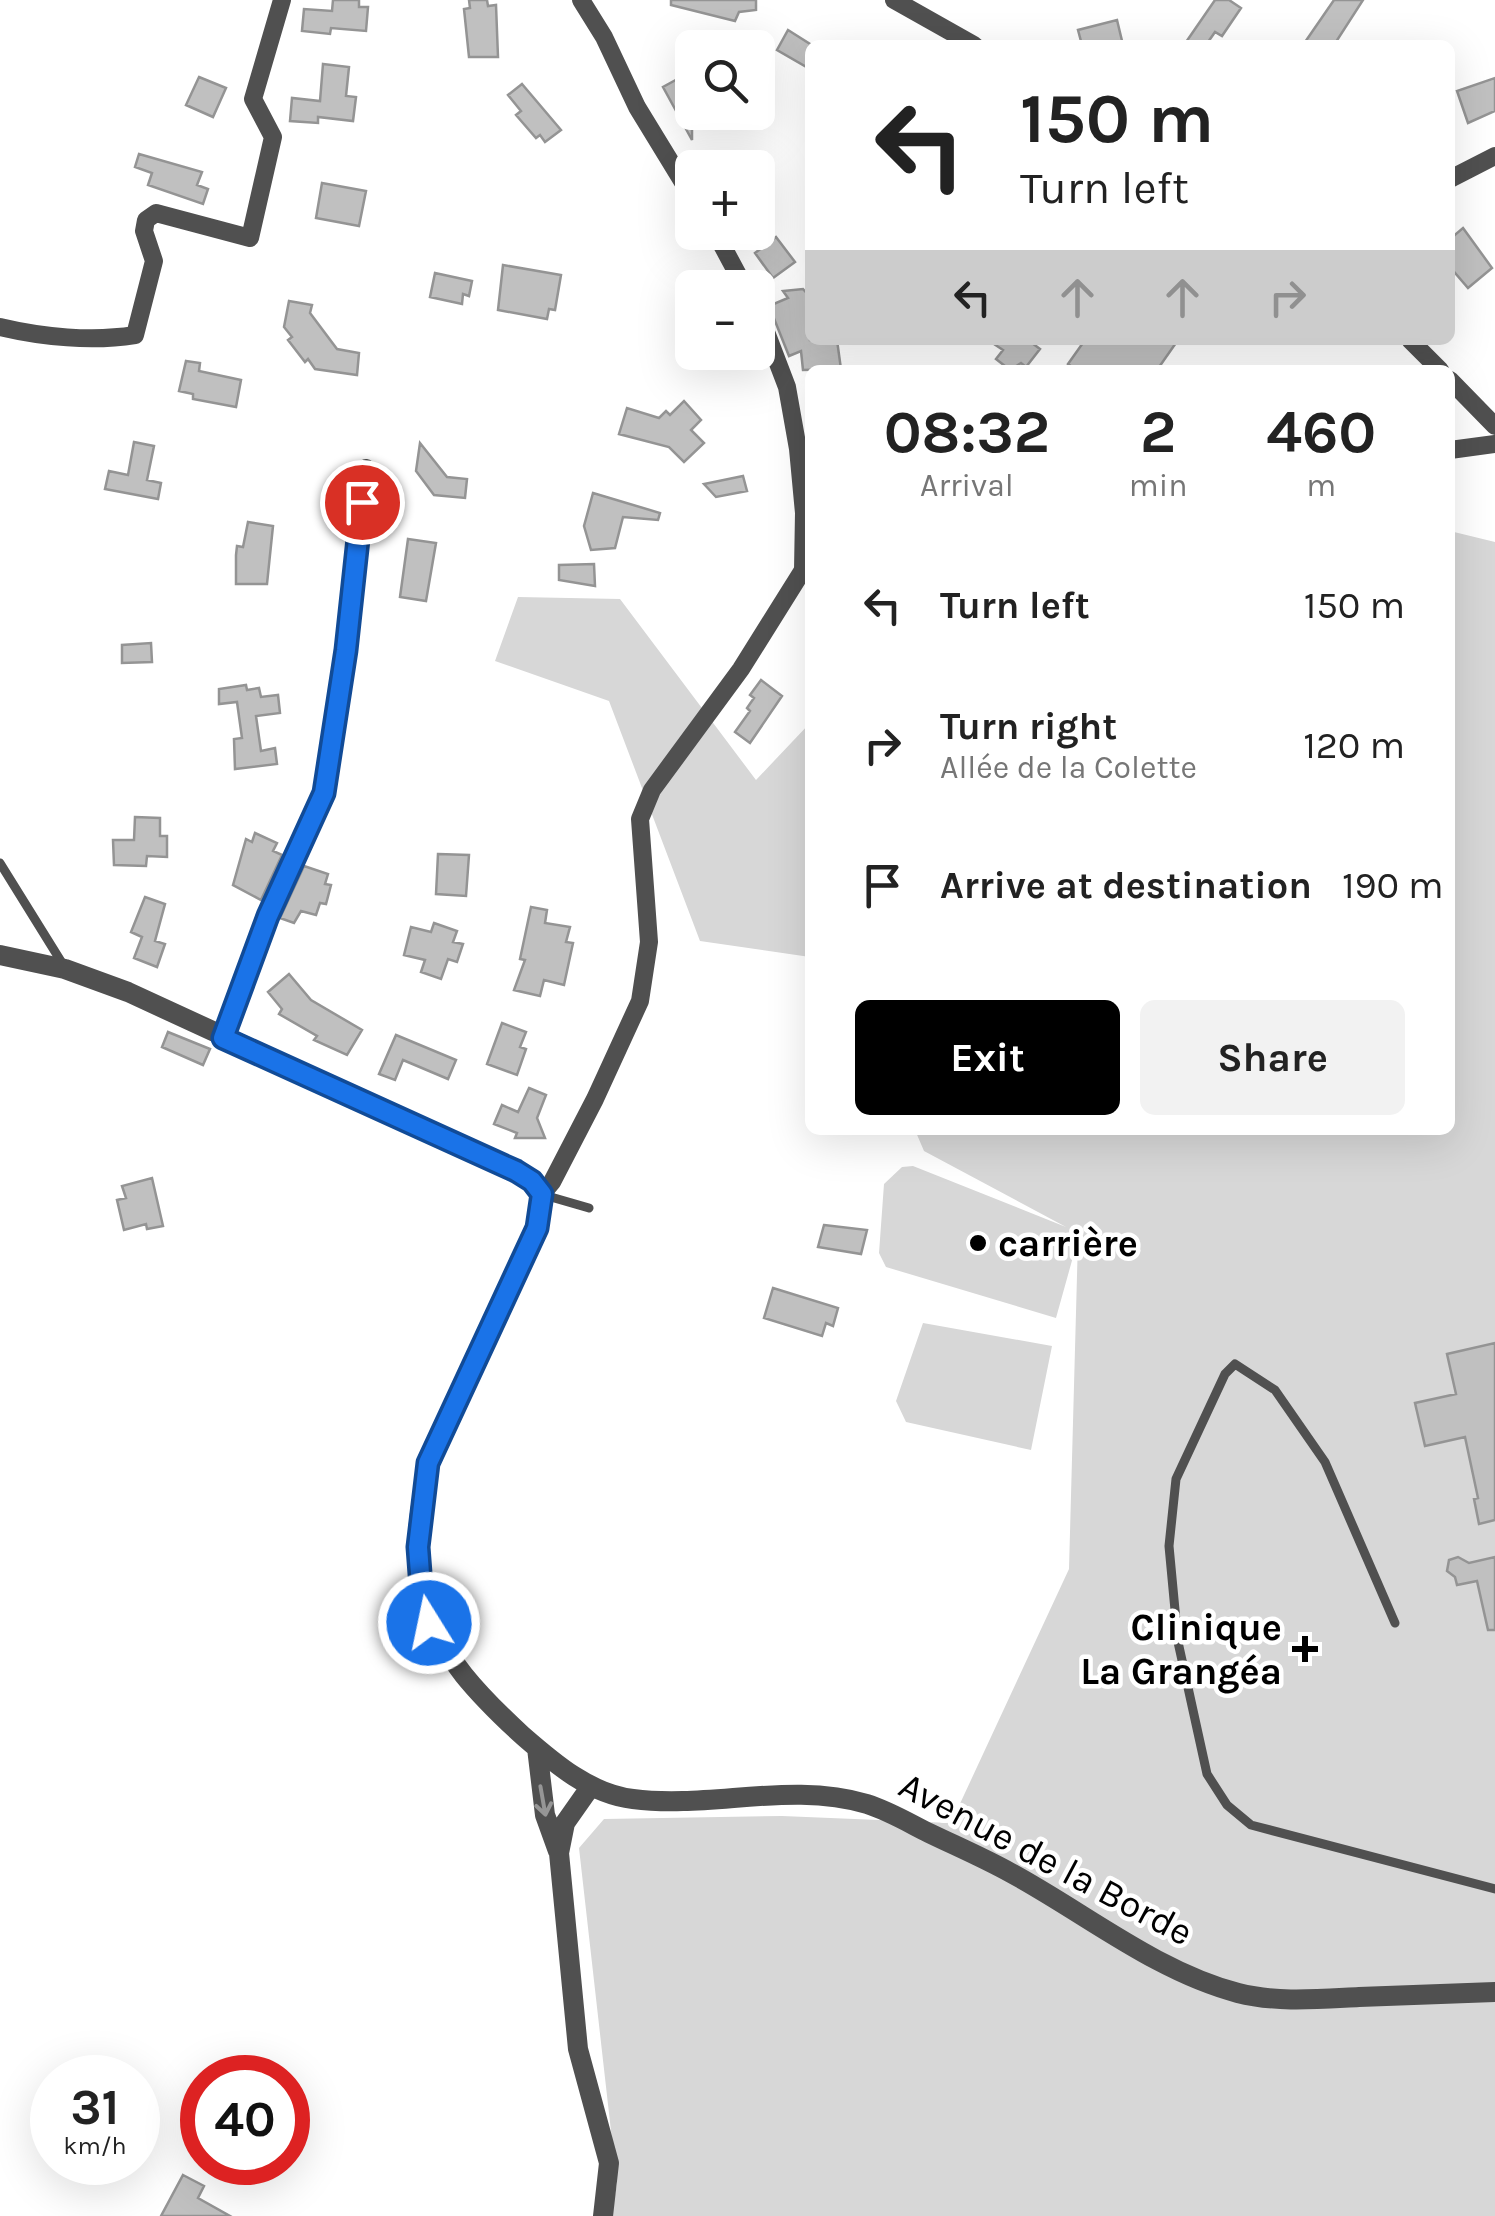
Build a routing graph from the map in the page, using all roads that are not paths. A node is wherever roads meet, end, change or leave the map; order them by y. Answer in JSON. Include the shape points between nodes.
{"nodes":[{"id":1,"x":282,"y":0,"type":"edge"},
{"id":2,"x":581,"y":0,"type":"edge"},
{"id":3,"x":894,"y":0,"type":"edge"},
{"id":4,"x":965,"y":40,"type":"edge"},
{"id":5,"x":1495,"y":156,"type":"edge"},
{"id":6,"x":675,"y":169,"type":"edge"},
{"id":7,"x":1455,"y":176,"type":"edge"},
{"id":8,"x":0,"y":327,"type":"edge"},
{"id":9,"x":1415,"y":345,"type":"edge"},
{"id":10,"x":775,"y":355,"type":"edge"},
{"id":11,"x":1435,"y":365,"type":"edge"},
{"id":12,"x":1455,"y":385,"type":"edge"},
{"id":13,"x":1495,"y":426,"type":"edge"},
{"id":14,"x":1495,"y":444,"type":"edge"},
{"id":15,"x":1455,"y":449,"type":"edge"},
{"id":16,"x":366,"y":468,"type":"dead end"},
{"id":17,"x":0,"y":863,"type":"edge"},
{"id":18,"x":0,"y":954,"type":"edge"},
{"id":19,"x":65,"y":969,"type":"junction"},
{"id":20,"x":223,"y":1038,"type":"junction"},
{"id":21,"x":542,"y":1194,"type":"junction"},
{"id":22,"x":589,"y":1208,"type":"dead end"},
{"id":23,"x":1395,"y":1623,"type":"dead end"},
{"id":24,"x":537,"y":1748,"type":"junction"},
{"id":25,"x":592,"y":1786,"type":"junction"},
{"id":26,"x":559,"y":1852,"type":"junction"},
{"id":27,"x":1495,"y":1889,"type":"edge"},
{"id":28,"x":1495,"y":1992,"type":"edge"},
{"id":29,"x":603,"y":2216,"type":"edge"}],
"edges":[{"from":1,"to":8,"type":"street","via":[[253,99],[273,137],[250,238],[156,213],[144,231],[154,261],[135,335]]},
{"from":2,"to":6,"type":"street"},
{"from":3,"to":4,"type":"street"},
{"from":5,"to":7,"type":"street"},
{"from":9,"to":11,"type":"street"},
{"from":10,"to":21,"type":"street","via":[[798,449],[803,570],[741,670],[652,790],[640,818],[649,942],[640,1001]]},
{"from":12,"to":13,"type":"street"},
{"from":14,"to":15,"type":"street"},
{"from":16,"to":20,"type":"street","via":[[324,793]]},
{"from":17,"to":19,"type":"lane"},
{"from":18,"to":19,"type":"street"},
{"from":19,"to":20,"type":"street"},
{"from":20,"to":21,"type":"street","via":[[516,1171]]},
{"from":21,"to":22,"type":"lane"},
{"from":21,"to":24,"type":"street","name":"Avenue de la Borde","via":[[537,1228],[428,1463],[418,1547],[422,1600],[443,1650],[476,1692]]},
{"from":23,"to":27,"type":"lane","via":[[1324,1462],[1274,1390],[1235,1364],[1176,1479],[1169,1546],[1178,1642],[1206,1774],[1227,1806],[1251,1825]]},
{"from":24,"to":25,"type":"street","name":"Avenue de la Borde"},
{"from":24,"to":26,"type":"street","one_way":true,"via":[[545,1815]]},
{"from":25,"to":26,"type":"street","via":[[565,1823]]},
{"from":25,"to":28,"type":"street","name":"Avenue de la Borde","via":[[669,1802],[792,1796],[866,1804],[1011,1873],[1150,1954],[1238,1993],[1301,2000]]},
{"from":26,"to":29,"type":"street","via":[[578,2049],[609,2163]]}]}
